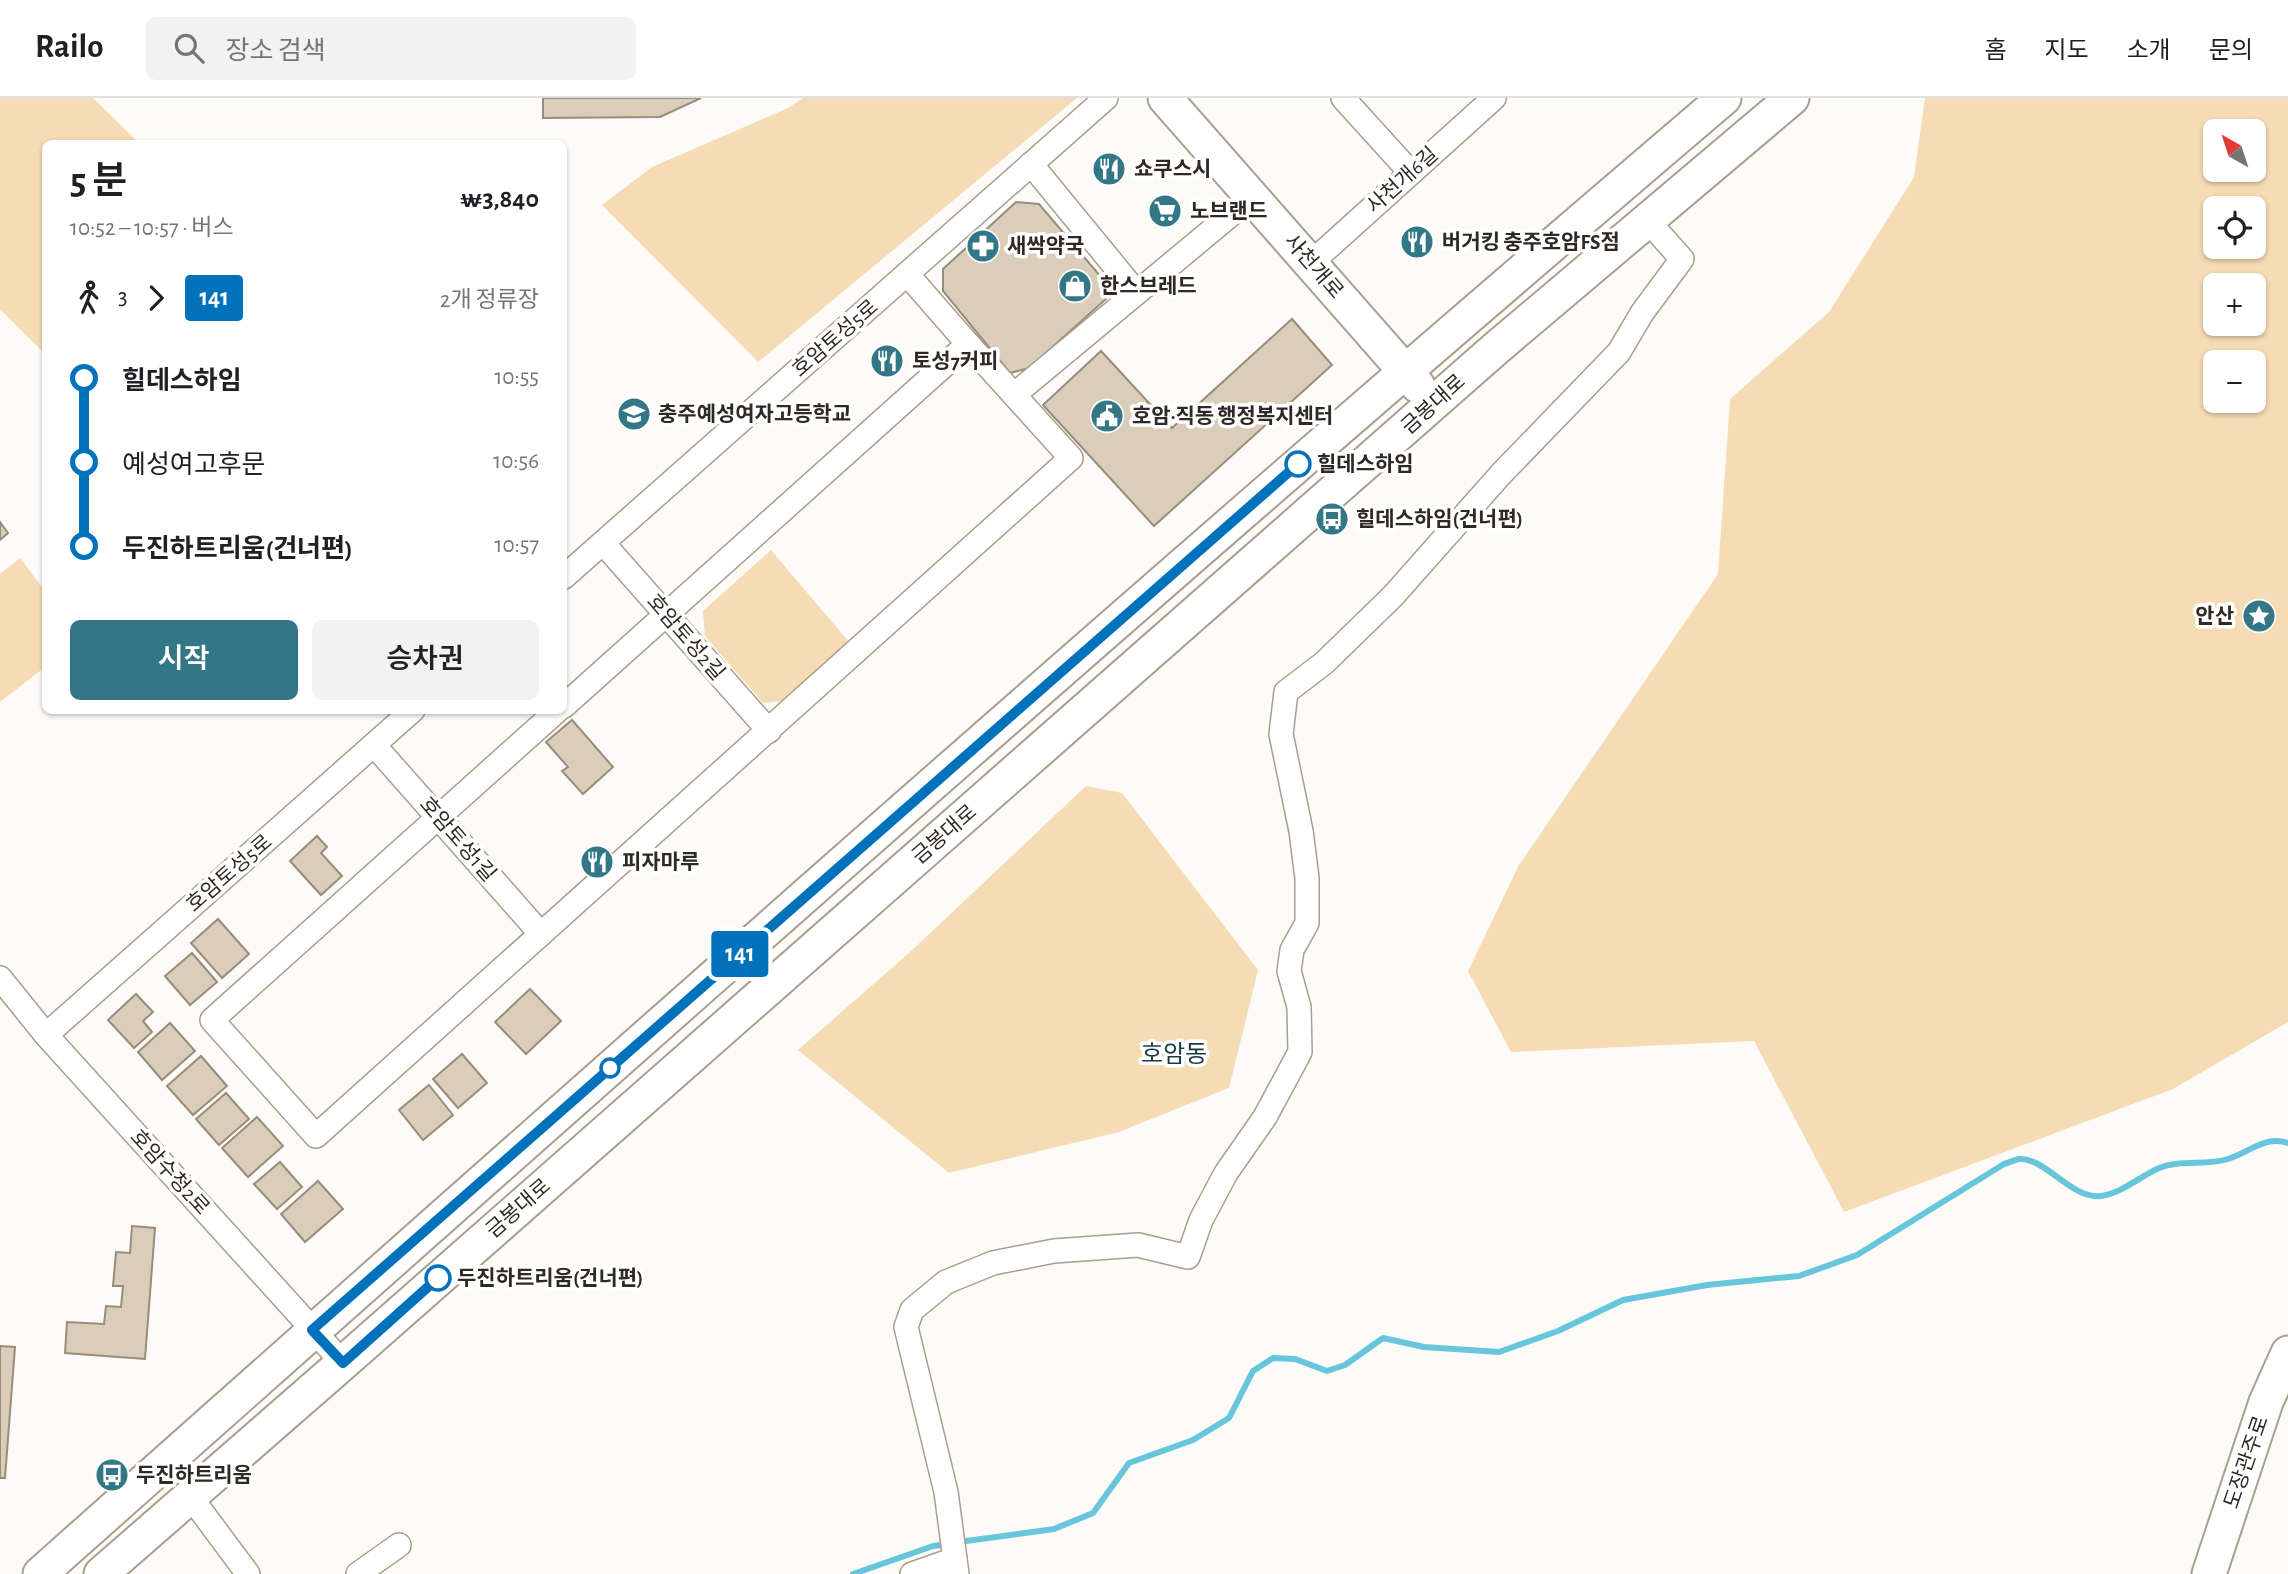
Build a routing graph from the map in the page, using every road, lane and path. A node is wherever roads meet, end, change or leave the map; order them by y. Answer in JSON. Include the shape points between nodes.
{"nodes":[{"id":1,"x":1106,"y":98,"type":"edge"},
{"id":2,"x":1165,"y":98,"type":"edge"},
{"id":3,"x":1343,"y":98,"type":"edge"},
{"id":4,"x":1494,"y":98,"type":"edge"},
{"id":5,"x":1724,"y":98,"type":"edge"},
{"id":6,"x":1792,"y":98,"type":"edge"},
{"id":7,"x":1031,"y":164,"type":"junction"},
{"id":8,"x":1410,"y":173,"type":"junction"},
{"id":9,"x":1252,"y":197,"type":"junction"},
{"id":10,"x":1647,"y":220,"type":"junction"},
{"id":11,"x":1311,"y":263,"type":"junction"},
{"id":12,"x":907,"y":274,"type":"junction"},
{"id":13,"x":1136,"y":292,"type":"junction"},
{"id":14,"x":968,"y":344,"type":"junction"},
{"id":15,"x":1405,"y":370,"type":"junction"},
{"id":16,"x":1015,"y":394,"type":"junction"},
{"id":17,"x":1433,"y":404,"type":"junction"},
{"id":18,"x":603,"y":543,"type":"junction"},
{"id":19,"x":567,"y":574,"type":"edge"},
{"id":20,"x":666,"y":614,"type":"junction"},
{"id":21,"x":567,"y":703,"type":"edge"},
{"id":22,"x":409,"y":714,"type":"edge"},
{"id":23,"x":554,"y":714,"type":"edge"},
{"id":24,"x":769,"y":731,"type":"junction"},
{"id":25,"x":374,"y":745,"type":"junction"},
{"id":26,"x":439,"y":817,"type":"junction"},
{"id":27,"x":541,"y":934,"type":"junction"},
{"id":28,"x":0,"y":978,"type":"edge"},
{"id":29,"x":46,"y":1035,"type":"junction"},
{"id":30,"x":312,"y":1330,"type":"junction"},
{"id":31,"x":2288,"y":1353,"type":"edge"},
{"id":32,"x":343,"y":1363,"type":"junction"},
{"id":33,"x":190,"y":1496,"type":"junction"},
{"id":34,"x":399,"y":1545,"type":"dead end"},
{"id":35,"x":956,"y":1566,"type":"edge"},
{"id":36,"x":383,"y":1567,"type":"edge"},
{"id":37,"x":40,"y":1574,"type":"edge"},
{"id":38,"x":101,"y":1574,"type":"edge"},
{"id":39,"x":248,"y":1574,"type":"edge"},
{"id":40,"x":358,"y":1574,"type":"edge"},
{"id":41,"x":912,"y":1574,"type":"edge"},
{"id":42,"x":2209,"y":1574,"type":"edge"}],
"edges":[{"from":1,"to":7,"type":"street","name":"호암토성5로"},
{"from":2,"to":9,"type":"street","name":"사천개로"},
{"from":3,"to":8,"type":"street"},
{"from":4,"to":8,"type":"street","name":"사천개6길"},
{"from":5,"to":15,"type":"street","name":"금봉대로"},
{"from":6,"to":10,"type":"street","name":"금봉대로"},
{"from":7,"to":12,"type":"street","name":"호암토성5로"},
{"from":7,"to":13,"type":"street"},
{"from":8,"to":11,"type":"street","name":"사천개6길"},
{"from":9,"to":11,"type":"street","name":"사천개로"},
{"from":9,"to":13,"type":"street"},
{"from":10,"to":17,"type":"street","name":"금봉대로"},
{"from":10,"to":35,"type":"street","via":[[1682,259],[1619,352],[1501,474],[1393,596],[1324,663],[1286,692],[1281,734],[1307,878],[1307,923],[1292,950],[1289,971],[1299,1007],[1300,1052],[1265,1117],[1226,1173],[1188,1257],[1138,1245],[1054,1251],[993,1263],[946,1282],[912,1310],[906,1327],[946,1492]]},
{"from":11,"to":15,"type":"street","name":"사천개로"},
{"from":12,"to":14,"type":"street"},
{"from":12,"to":18,"type":"street","name":"호암토성5로"},
{"from":13,"to":16,"type":"street"},
{"from":14,"to":16,"type":"street"},
{"from":14,"to":20,"type":"street"},
{"from":15,"to":17,"type":"street","name":"사천개로"},
{"from":15,"to":30,"type":"street","name":"금봉대로"},
{"from":16,"to":24,"type":"street","via":[[1071,458]]},
{"from":17,"to":32,"type":"street","name":"금봉대로"},
{"from":18,"to":19,"type":"street","name":"호암토성5로"},
{"from":18,"to":20,"type":"street","name":"호암토성2길"},
{"from":20,"to":21,"type":"street"},
{"from":20,"to":24,"type":"street","name":"호암토성2길"},
{"from":22,"to":25,"type":"street","name":"호암토성5로"},
{"from":23,"to":26,"type":"street"},
{"from":24,"to":27,"type":"street"},
{"from":25,"to":26,"type":"street","name":"호암토성1길"},
{"from":25,"to":29,"type":"street","name":"호암토성5로"},
{"from":26,"to":27,"type":"street","name":"호암토성1길"},
{"from":26,"to":27,"type":"street","via":[[212,1020],[316,1136]]},
{"from":28,"to":29,"type":"street","name":"호암수청2로"},
{"from":29,"to":30,"type":"street","name":"호암수청2로"},
{"from":30,"to":32,"type":"street","name":"호암수청2로"},
{"from":30,"to":37,"type":"street","name":"금봉대로"},
{"from":31,"to":42,"type":"street","name":"도장관주로","via":[[2266,1402]]},
{"from":32,"to":33,"type":"street","name":"금봉대로"},
{"from":33,"to":38,"type":"street","name":"금봉대로"},
{"from":33,"to":39,"type":"street"},
{"from":34,"to":36,"type":"street"},
{"from":35,"to":41,"type":"street"},
{"from":36,"to":40,"type":"street"}]}
